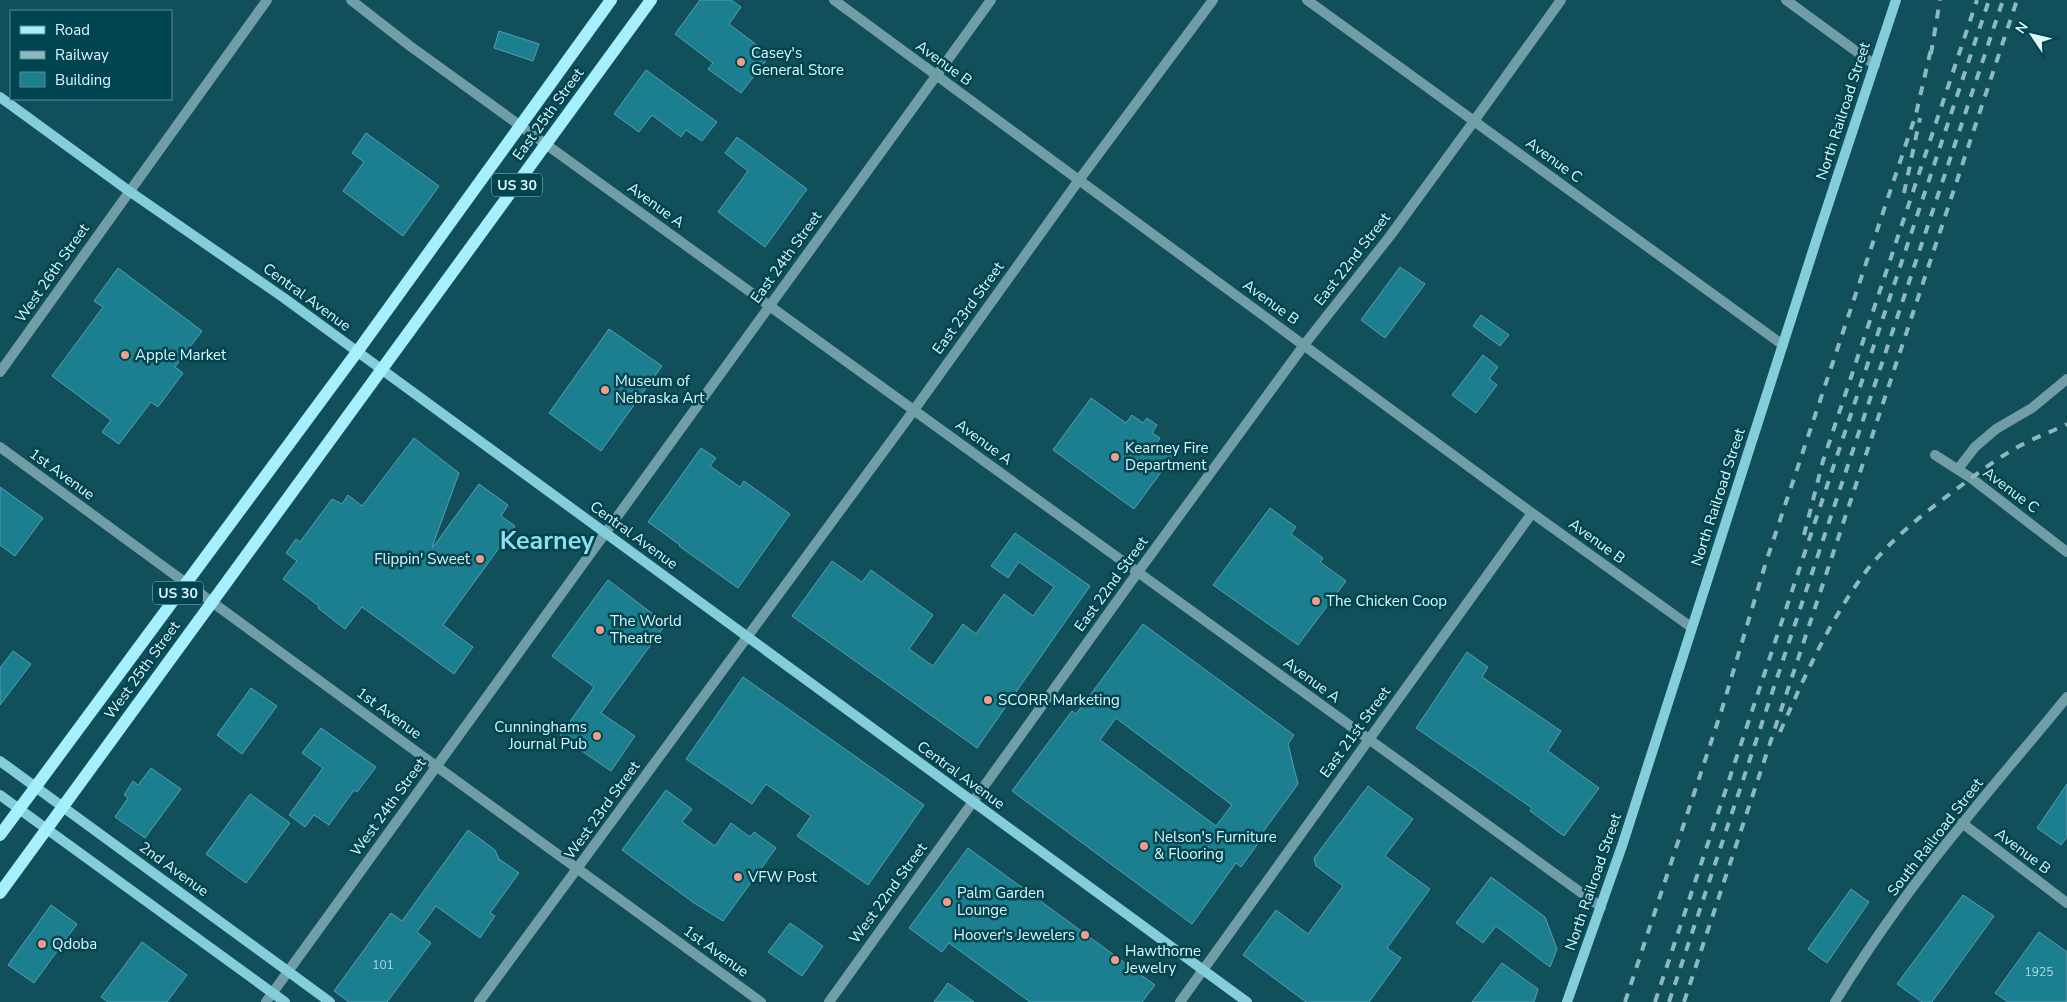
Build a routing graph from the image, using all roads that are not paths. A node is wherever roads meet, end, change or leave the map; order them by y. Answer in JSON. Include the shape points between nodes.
{"nodes":[{"id":1,"x":267,"y":0,"type":"edge"},
{"id":2,"x":351,"y":0,"type":"edge"},
{"id":3,"x":611,"y":0,"type":"edge"},
{"id":4,"x":651,"y":0,"type":"edge"},
{"id":5,"x":834,"y":0,"type":"edge"},
{"id":6,"x":991,"y":0,"type":"edge"},
{"id":7,"x":1213,"y":0,"type":"edge"},
{"id":8,"x":1308,"y":0,"type":"edge"},
{"id":9,"x":1561,"y":0,"type":"edge"},
{"id":10,"x":1786,"y":0,"type":"edge"},
{"id":11,"x":1896,"y":0,"type":"edge"},
{"id":12,"x":1874,"y":65,"type":"junction"},
{"id":13,"x":936,"y":76,"type":"junction"},
{"id":14,"x":0,"y":97,"type":"edge"},
{"id":15,"x":1474,"y":121,"type":"junction"},
{"id":16,"x":520,"y":126,"type":"junction"},
{"id":17,"x":546,"y":144,"type":"junction"},
{"id":18,"x":1079,"y":180,"type":"junction"},
{"id":19,"x":129,"y":191,"type":"junction"},
{"id":20,"x":769,"y":306,"type":"junction"},
{"id":21,"x":1304,"y":345,"type":"junction"},
{"id":22,"x":1783,"y":345,"type":"junction"},
{"id":23,"x":357,"y":352,"type":"junction"},
{"id":24,"x":382,"y":370,"type":"junction"},
{"id":25,"x":0,"y":372,"type":"edge"},
{"id":26,"x":2067,"y":379,"type":"edge"},
{"id":27,"x":914,"y":410,"type":"junction"},
{"id":28,"x":0,"y":446,"type":"edge"},
{"id":29,"x":1936,"y":455,"type":"dead end"},
{"id":30,"x":1958,"y":469,"type":"junction"},
{"id":31,"x":1532,"y":512,"type":"junction"},
{"id":32,"x":605,"y":532,"type":"junction"},
{"id":33,"x":2067,"y":552,"type":"edge"},
{"id":34,"x":1138,"y":572,"type":"junction"},
{"id":35,"x":185,"y":582,"type":"junction"},
{"id":36,"x":212,"y":602,"type":"junction"},
{"id":37,"x":1691,"y":627,"type":"junction"},
{"id":38,"x":748,"y":635,"type":"junction"},
{"id":39,"x":2067,"y":697,"type":"edge"},
{"id":40,"x":1369,"y":739,"type":"junction"},
{"id":41,"x":0,"y":761,"type":"edge"},
{"id":42,"x":436,"y":766,"type":"junction"},
{"id":43,"x":36,"y":787,"type":"junction"},
{"id":44,"x":0,"y":795,"type":"edge"},
{"id":45,"x":972,"y":802,"type":"junction"},
{"id":46,"x":63,"y":807,"type":"junction"},
{"id":47,"x":19,"y":809,"type":"junction"},
{"id":48,"x":1962,"y":824,"type":"junction"},
{"id":49,"x":47,"y":829,"type":"junction"},
{"id":50,"x":0,"y":835,"type":"edge"},
{"id":51,"x":578,"y":870,"type":"junction"},
{"id":52,"x":0,"y":894,"type":"edge"},
{"id":53,"x":2067,"y":903,"type":"edge"},
{"id":54,"x":1601,"y":907,"type":"junction"},
{"id":55,"x":1204,"y":970,"type":"junction"},
{"id":56,"x":288,"y":971,"type":"junction"},
{"id":57,"x":272,"y":993,"type":"junction"},
{"id":58,"x":266,"y":1002,"type":"edge"},
{"id":59,"x":285,"y":1002,"type":"edge"},
{"id":60,"x":330,"y":1002,"type":"edge"},
{"id":61,"x":479,"y":1002,"type":"edge"},
{"id":62,"x":762,"y":1002,"type":"edge"},
{"id":63,"x":829,"y":1002,"type":"edge"},
{"id":64,"x":1180,"y":1002,"type":"edge"},
{"id":65,"x":1247,"y":1002,"type":"edge"},
{"id":66,"x":1567,"y":1002,"type":"edge"},
{"id":67,"x":1835,"y":1002,"type":"edge"}],
"edges":[{"from":1,"to":19,"type":"street","name":"West 26th Street"},
{"from":2,"to":16,"type":"street","name":"Avenue A"},
{"from":3,"to":16,"type":"main road","name":"East 25th Street","number":"US 30"},
{"from":4,"to":17,"type":"main road","name":"East 25th Street","number":"US 30"},
{"from":5,"to":13,"type":"street","name":"Avenue B"},
{"from":6,"to":13,"type":"street","name":"East 24th Street"},
{"from":7,"to":18,"type":"street","name":"East 23rd Street"},
{"from":8,"to":15,"type":"street","name":"Avenue C"},
{"from":9,"to":15,"type":"street","name":"East 22nd Street"},
{"from":10,"to":12,"type":"street"},
{"from":11,"to":12,"type":"main road","name":"North Railroad Street"},
{"from":12,"to":22,"type":"main road","name":"North Railroad Street"},
{"from":13,"to":18,"type":"street","name":"Avenue B"},
{"from":13,"to":20,"type":"street","name":"East 24th Street"},
{"from":14,"to":19,"type":"main road","name":"Central Avenue"},
{"from":15,"to":21,"type":"street","name":"East 22nd Street","via":[[1390,236]]},
{"from":15,"to":22,"type":"street","name":"Avenue C"},
{"from":16,"to":17,"type":"street","name":"Avenue A"},
{"from":16,"to":23,"type":"main road","name":"East 25th Street","number":"US 30"},
{"from":17,"to":20,"type":"street","name":"Avenue A"},
{"from":17,"to":24,"type":"main road","name":"East 25th Street","number":"US 30"},
{"from":18,"to":21,"type":"street","name":"Avenue B"},
{"from":18,"to":27,"type":"street","name":"East 23rd Street"},
{"from":19,"to":23,"type":"main road","name":"Central Avenue"},
{"from":19,"to":25,"type":"street","name":"West 26th Street"},
{"from":20,"to":27,"type":"street","name":"Avenue A"},
{"from":20,"to":32,"type":"street","name":"East 24th Street"},
{"from":21,"to":31,"type":"street","name":"Avenue B"},
{"from":21,"to":34,"type":"street","name":"East 22nd Street"},
{"from":22,"to":37,"type":"main road","name":"North Railroad Street"},
{"from":23,"to":24,"type":"main road","name":"Central Avenue"},
{"from":23,"to":35,"type":"main road","name":"West 25th Street","number":"US 30"},
{"from":24,"to":32,"type":"main road","name":"Central Avenue"},
{"from":24,"to":36,"type":"main road","name":"West 25th Street","number":"US 30"},
{"from":26,"to":30,"type":"street","via":[[2032,408],[1996,429],[1975,447]]},
{"from":27,"to":34,"type":"street","name":"Avenue A"},
{"from":27,"to":38,"type":"street","name":"East 23rd Street"},
{"from":28,"to":35,"type":"street","name":"1st Avenue"},
{"from":29,"to":30,"type":"street","name":"Avenue C"},
{"from":30,"to":33,"type":"street","name":"Avenue C"},
{"from":31,"to":37,"type":"street","name":"Avenue B"},
{"from":31,"to":40,"type":"street","name":"East 21st Street"},
{"from":32,"to":38,"type":"main road","name":"Central Avenue"},
{"from":32,"to":42,"type":"street","name":"West 24th Street"},
{"from":34,"to":40,"type":"street","name":"Avenue A"},
{"from":34,"to":45,"type":"street","name":"East 22nd Street"},
{"from":35,"to":36,"type":"street","name":"1st Avenue"},
{"from":35,"to":43,"type":"main road","name":"West 25th Street","number":"US 30"},
{"from":36,"to":42,"type":"street","name":"1st Avenue"},
{"from":36,"to":46,"type":"main road","name":"West 25th Street","number":"US 30"},
{"from":37,"to":54,"type":"main road","name":"North Railroad Street"},
{"from":38,"to":45,"type":"main road","name":"Central Avenue"},
{"from":38,"to":51,"type":"street","name":"West 23rd Street"},
{"from":39,"to":48,"type":"street","name":"South Railroad Street"},
{"from":40,"to":54,"type":"street","name":"Avenue A"},
{"from":40,"to":55,"type":"street","name":"East 21st Street"},
{"from":41,"to":43,"type":"main road","name":"2nd Avenue"},
{"from":42,"to":51,"type":"street","name":"1st Avenue"},
{"from":42,"to":56,"type":"street","name":"West 24th Street"},
{"from":43,"to":46,"type":"main road","name":"2nd Avenue"},
{"from":43,"to":47,"type":"main road","name":"West 25th Street","number":"US 30"},
{"from":44,"to":47,"type":"main road"},
{"from":45,"to":55,"type":"main road","name":"Central Avenue"},
{"from":45,"to":63,"type":"street","name":"West 22nd Street"},
{"from":46,"to":49,"type":"main road","name":"West 25th Street","number":"US 30"},
{"from":46,"to":56,"type":"main road","name":"2nd Avenue"},
{"from":47,"to":49,"type":"main road"},
{"from":47,"to":50,"type":"main road","name":"West 25th Street","number":"US 30"},
{"from":48,"to":53,"type":"street","name":"Avenue B"},
{"from":48,"to":67,"type":"street","name":"South Railroad Street","via":[[1882,929]]},
{"from":49,"to":52,"type":"main road","name":"West 25th Street","number":"US 30"},
{"from":49,"to":57,"type":"main road"},
{"from":51,"to":61,"type":"street","name":"West 23rd Street"},
{"from":51,"to":62,"type":"street","name":"1st Avenue"},
{"from":54,"to":66,"type":"main road","name":"North Railroad Street"},
{"from":55,"to":64,"type":"street","name":"East 21st Street"},
{"from":55,"to":65,"type":"main road","name":"Central Avenue"},
{"from":56,"to":57,"type":"street","name":"West 24th Street"},
{"from":56,"to":60,"type":"main road","name":"2nd Avenue"},
{"from":57,"to":58,"type":"street","name":"West 24th Street"},
{"from":57,"to":59,"type":"main road"}]}
